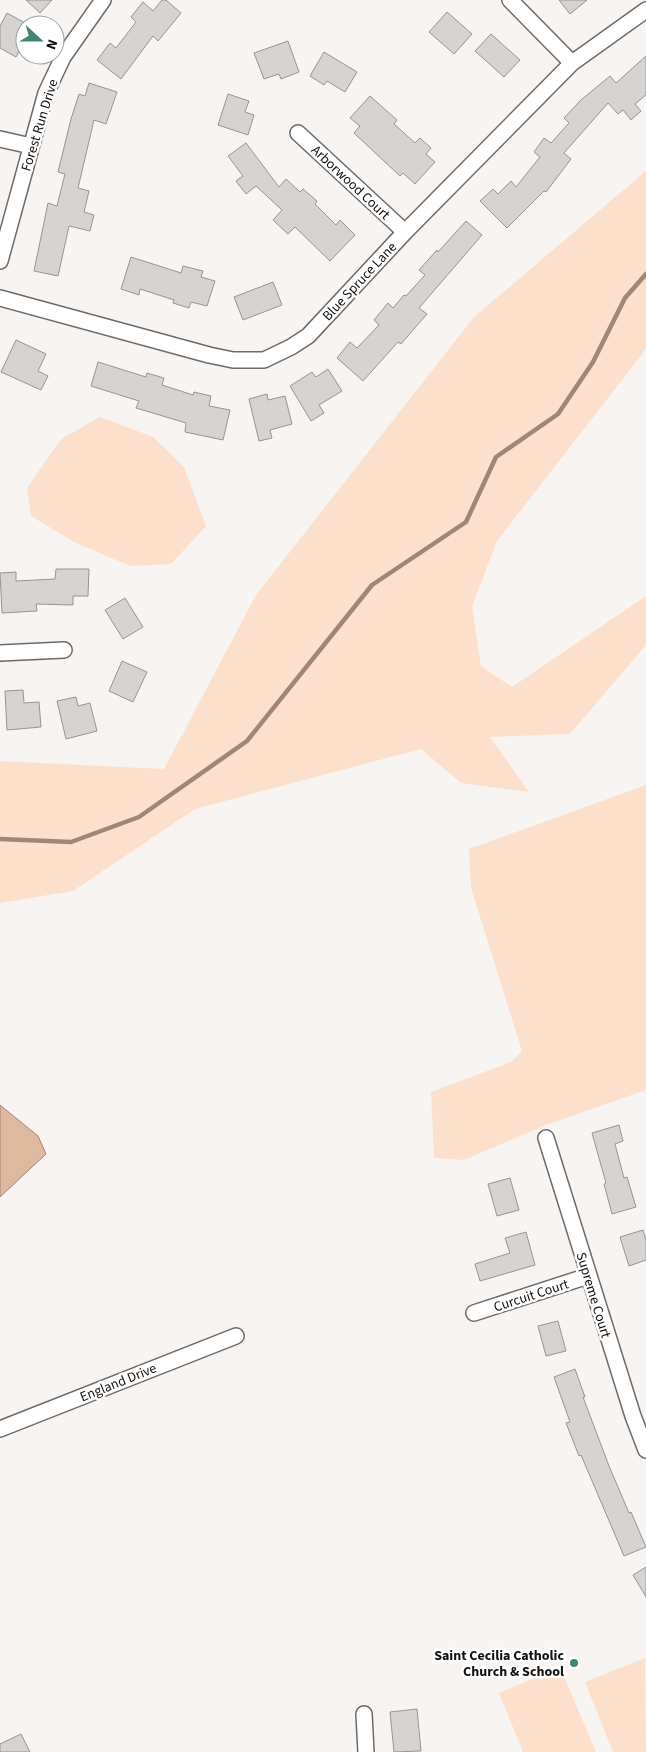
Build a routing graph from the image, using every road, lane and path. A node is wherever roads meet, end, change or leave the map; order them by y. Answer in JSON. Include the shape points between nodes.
{"nodes":[{"id":1,"x":103,"y":0,"type":"edge"},
{"id":2,"x":510,"y":0,"type":"edge"},
{"id":3,"x":646,"y":10,"type":"edge"},
{"id":4,"x":572,"y":63,"type":"junction"},
{"id":5,"x":298,"y":133,"type":"dead end"},
{"id":6,"x":0,"y":139,"type":"edge"},
{"id":7,"x":31,"y":146,"type":"junction"},
{"id":8,"x":405,"y":232,"type":"junction"},
{"id":9,"x":0,"y":261,"type":"edge"},
{"id":10,"x":0,"y":298,"type":"edge"},
{"id":11,"x":64,"y":650,"type":"dead end"},
{"id":12,"x":0,"y":653,"type":"edge"},
{"id":13,"x":546,"y":1138,"type":"dead end"},
{"id":14,"x":588,"y":1276,"type":"junction"},
{"id":15,"x":474,"y":1313,"type":"dead end"},
{"id":16,"x":236,"y":1336,"type":"dead end"},
{"id":17,"x":0,"y":1429,"type":"edge"},
{"id":18,"x":646,"y":1450,"type":"edge"},
{"id":19,"x":364,"y":1714,"type":"dead end"},
{"id":20,"x":366,"y":1752,"type":"edge"}],
"edges":[{"from":1,"to":7,"type":"street","name":"Forest Run Drive","via":[[54,75]]},
{"from":2,"to":4,"type":"street"},
{"from":3,"to":4,"type":"street","name":"Blue Spruce Lane"},
{"from":4,"to":8,"type":"street","name":"Blue Spruce Lane"},
{"from":5,"to":8,"type":"street","name":"Arborwood Court"},
{"from":6,"to":7,"type":"street"},
{"from":7,"to":9,"type":"street","name":"Forest Run Drive"},
{"from":8,"to":10,"type":"street","name":"Blue Spruce Lane","via":[[308,336],[264,360],[233,360],[209,355]]},
{"from":11,"to":12,"type":"street"},
{"from":13,"to":14,"type":"street","name":"Supreme Court"},
{"from":14,"to":15,"type":"street","name":"Curcuit Court"},
{"from":14,"to":18,"type":"street","name":"Supreme Court"},
{"from":16,"to":17,"type":"street","name":"England Drive"},
{"from":19,"to":20,"type":"street"}]}
